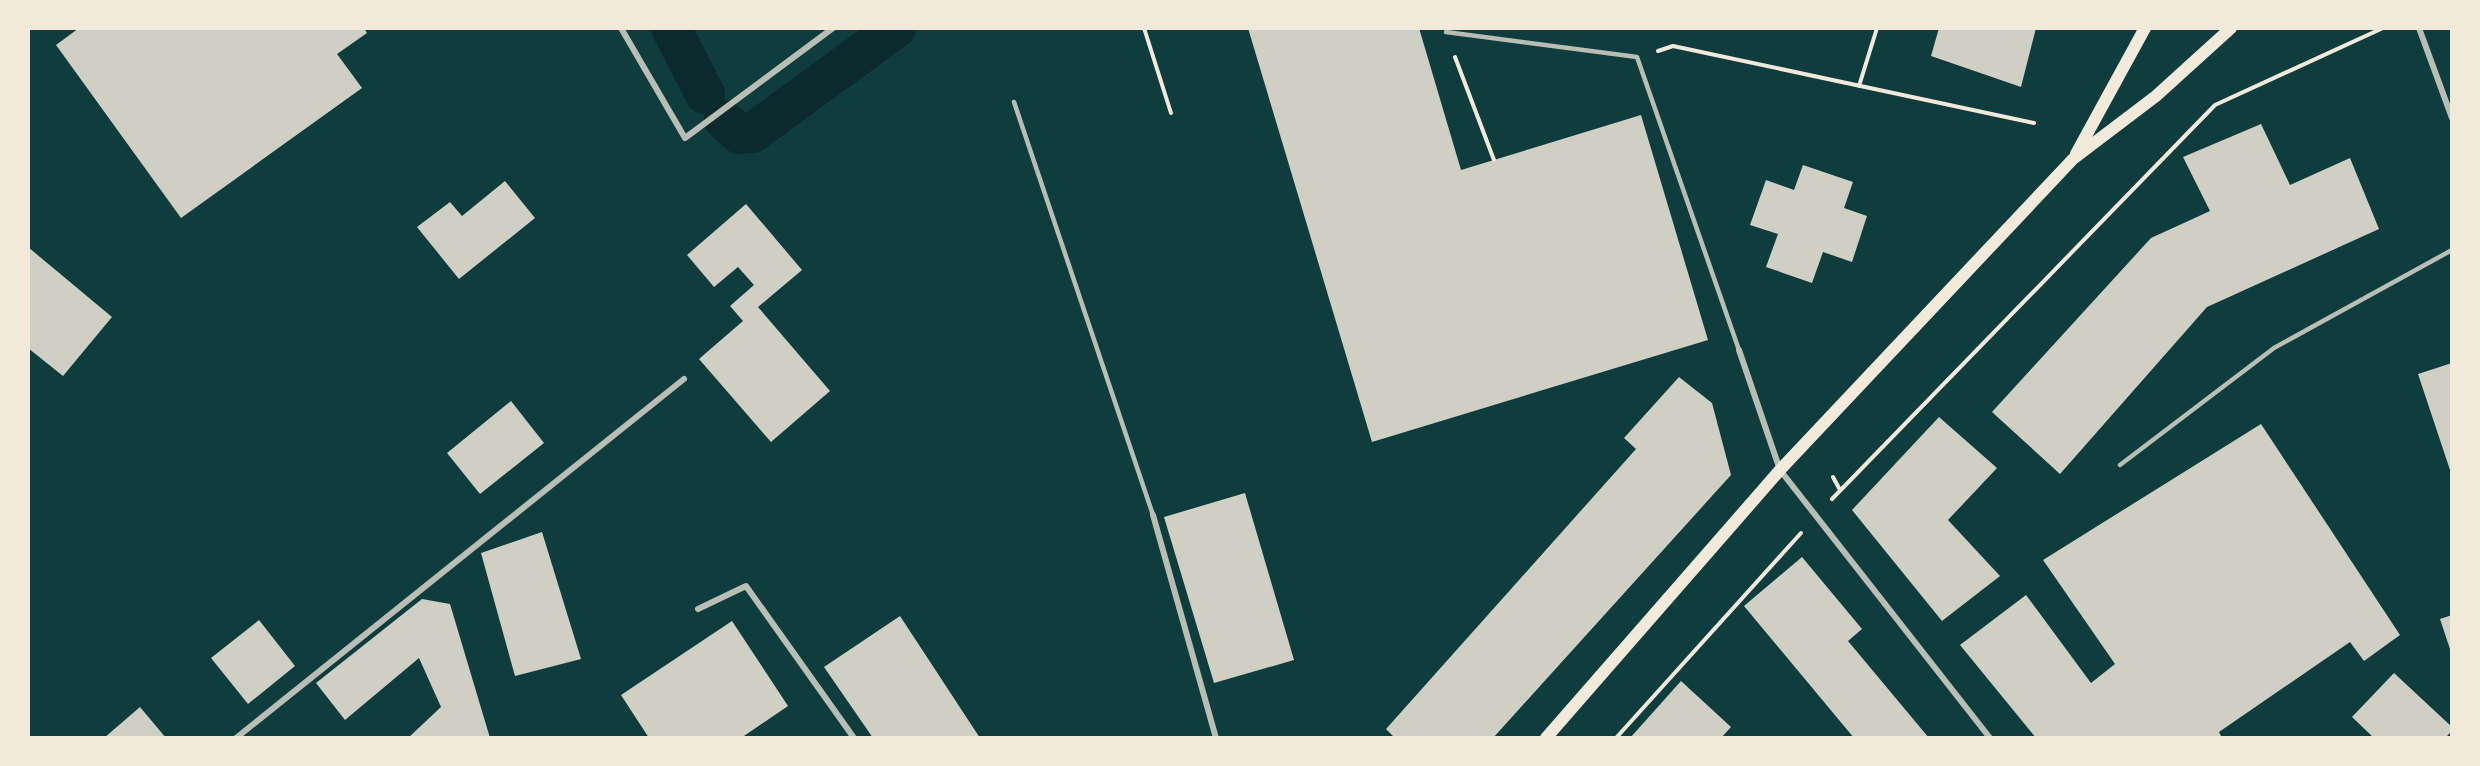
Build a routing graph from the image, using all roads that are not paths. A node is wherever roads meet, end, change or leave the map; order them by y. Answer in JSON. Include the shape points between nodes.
{"nodes":[{"id":1,"x":621,"y":28,"type":"edge"},
{"id":2,"x":833,"y":28,"type":"edge"},
{"id":3,"x":2145,"y":28,"type":"edge"},
{"id":4,"x":2232,"y":28,"type":"edge"},
{"id":5,"x":2419,"y":28,"type":"edge"},
{"id":6,"x":1446,"y":32,"type":"road end"},
{"id":7,"x":1014,"y":102,"type":"dead end"},
{"id":8,"x":2451,"y":118,"type":"edge"},
{"id":9,"x":2073,"y":159,"type":"junction"},
{"id":10,"x":2451,"y":250,"type":"edge"},
{"id":11,"x":1739,"y":350,"type":"joint"},
{"id":12,"x":684,"y":379,"type":"dead end"},
{"id":13,"x":2120,"y":465,"type":"dead end"},
{"id":14,"x":1780,"y":470,"type":"junction"},
{"id":15,"x":1152,"y":516,"type":"joint"},
{"id":16,"x":698,"y":609,"type":"dead end"},
{"id":17,"x":236,"y":738,"type":"edge"},
{"id":18,"x":854,"y":738,"type":"edge"},
{"id":19,"x":1216,"y":738,"type":"edge"},
{"id":20,"x":1546,"y":738,"type":"edge"},
{"id":21,"x":1990,"y":738,"type":"edge"}],
"edges":[{"from":1,"to":2,"type":"street","via":[[685,138]]},
{"from":3,"to":9,"type":"main road"},
{"from":4,"to":9,"type":"main road","via":[[2156,96]]},
{"from":5,"to":8,"type":"street"},
{"from":6,"to":11,"type":"lane","via":[[1637,57]]},
{"from":7,"to":15,"type":"lane"},
{"from":9,"to":14,"type":"main road"},
{"from":10,"to":13,"type":"lane","via":[[2274,348]]},
{"from":11,"to":14,"type":"street"},
{"from":12,"to":17,"type":"street"},
{"from":14,"to":20,"type":"main road"},
{"from":14,"to":21,"type":"street"},
{"from":15,"to":19,"type":"street"},
{"from":16,"to":18,"type":"street","via":[[746,586]]}]}
